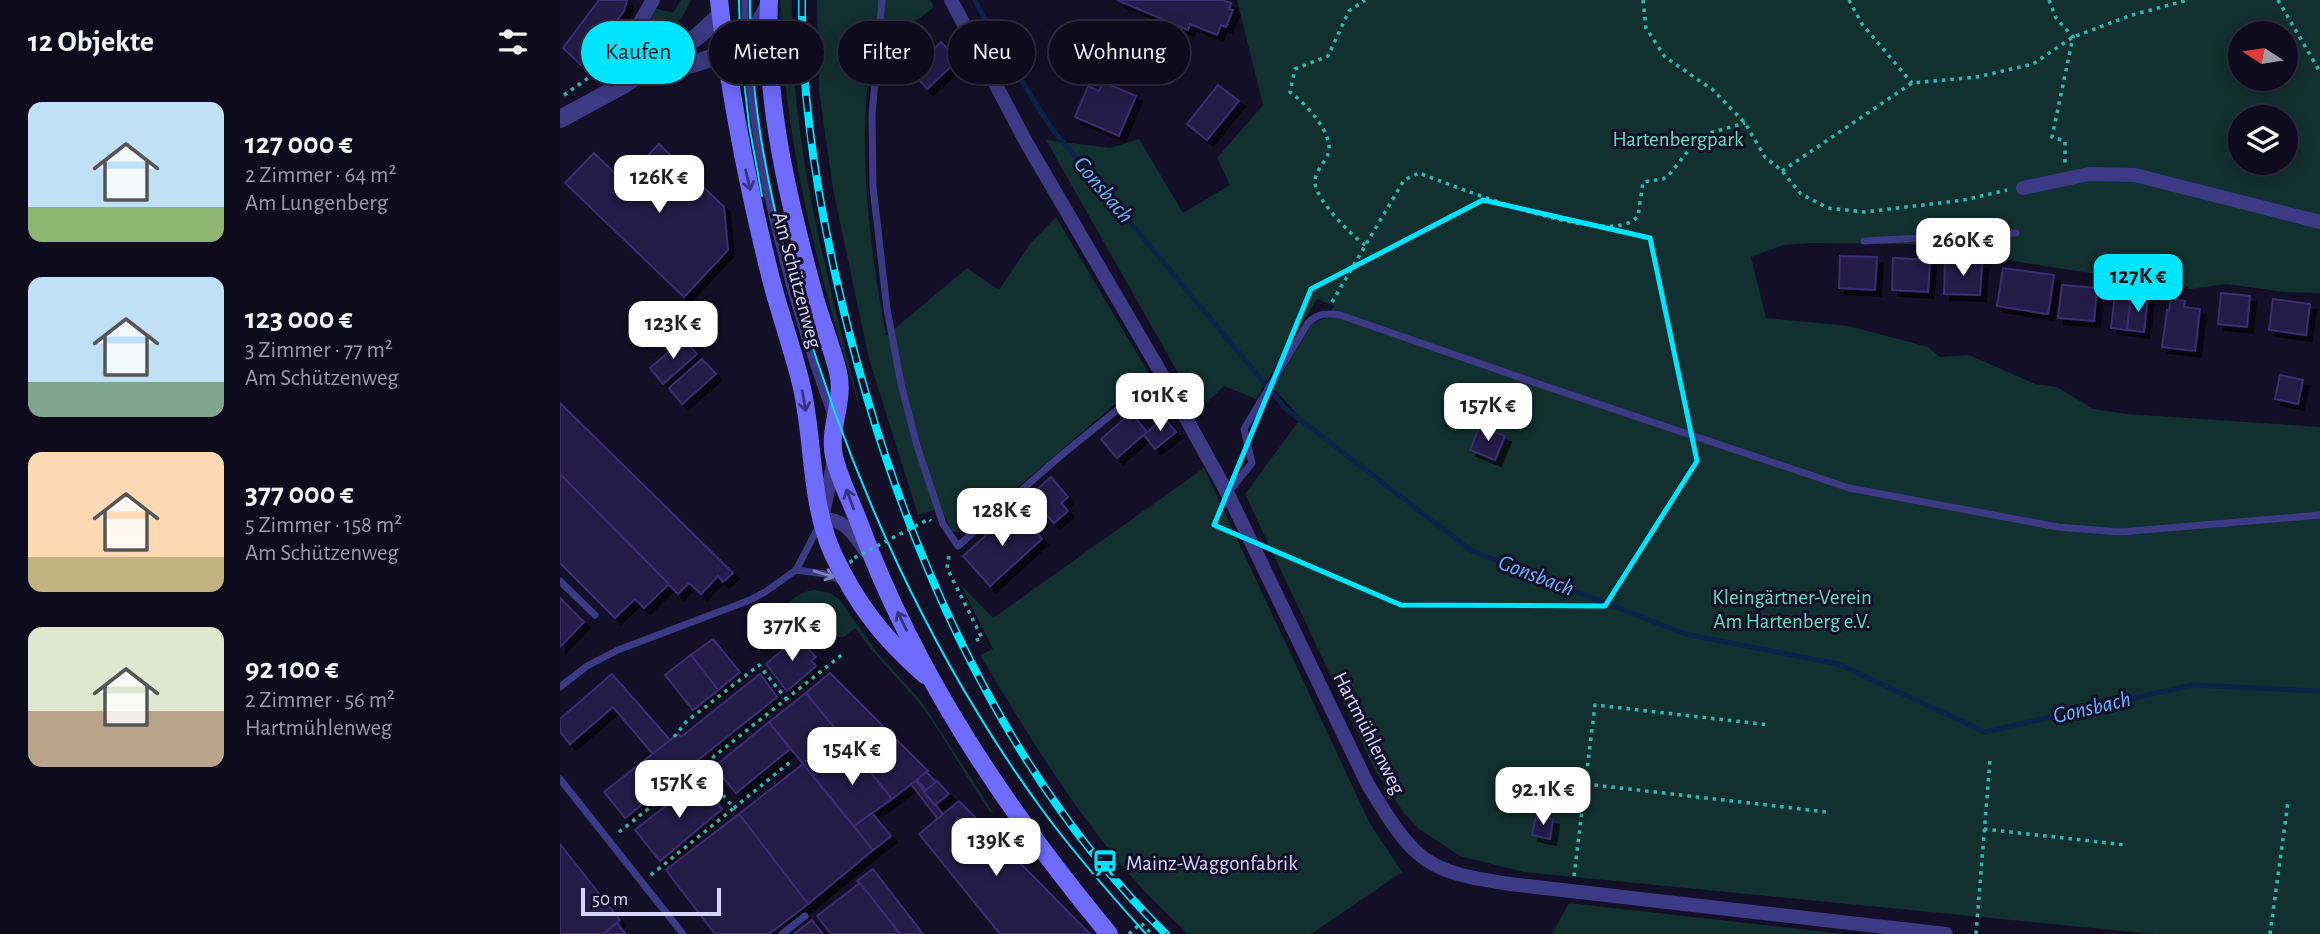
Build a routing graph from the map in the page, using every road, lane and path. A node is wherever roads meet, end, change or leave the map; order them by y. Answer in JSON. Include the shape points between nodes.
{"nodes":[{"id":1,"x":653,"y":0,"type":"edge"},
{"id":2,"x":745,"y":0,"type":"edge"},
{"id":3,"x":882,"y":0,"type":"edge"},
{"id":4,"x":951,"y":0,"type":"edge"},
{"id":5,"x":1365,"y":0,"type":"edge"},
{"id":6,"x":1643,"y":0,"type":"edge"},
{"id":7,"x":1849,"y":0,"type":"edge"},
{"id":8,"x":2049,"y":0,"type":"edge"},
{"id":9,"x":2188,"y":0,"type":"edge"},
{"id":10,"x":2278,"y":0,"type":"edge"},
{"id":11,"x":769,"y":4,"type":"edge"},
{"id":12,"x":723,"y":6,"type":"edge"},
{"id":13,"x":639,"y":21,"type":"edge"},
{"id":14,"x":741,"y":21,"type":"edge"},
{"id":15,"x":760,"y":21,"type":"edge"},
{"id":16,"x":702,"y":34,"type":"junction"},
{"id":17,"x":709,"y":36,"type":"edge"},
{"id":18,"x":2073,"y":37,"type":"junction"},
{"id":19,"x":695,"y":38,"type":"edge"},
{"id":20,"x":709,"y":54,"type":"edge"},
{"id":21,"x":2320,"y":72,"type":"edge"},
{"id":22,"x":581,"y":81,"type":"edge"},
{"id":23,"x":1912,"y":83,"type":"junction"},
{"id":24,"x":738,"y":84,"type":"edge"},
{"id":25,"x":745,"y":84,"type":"edge"},
{"id":26,"x":771,"y":84,"type":"edge"},
{"id":27,"x":622,"y":85,"type":"joint"},
{"id":28,"x":560,"y":98,"type":"edge"},
{"id":29,"x":560,"y":119,"type":"edge"},
{"id":30,"x":1745,"y":123,"type":"junction"},
{"id":31,"x":1782,"y":171,"type":"junction"},
{"id":32,"x":2065,"y":179,"type":"junction"},
{"id":33,"x":2023,"y":188,"type":"joint"},
{"id":34,"x":2320,"y":222,"type":"edge"},
{"id":35,"x":2016,"y":233,"type":"dead end"},
{"id":36,"x":1864,"y":241,"type":"dead end"},
{"id":37,"x":1365,"y":245,"type":"junction"},
{"id":38,"x":1327,"y":313,"type":"junction"},
{"id":39,"x":1161,"y":373,"type":"junction"},
{"id":40,"x":835,"y":426,"type":"junction"},
{"id":41,"x":834,"y":456,"type":"junction"},
{"id":42,"x":1228,"y":494,"type":"junction"},
{"id":43,"x":2320,"y":515,"type":"edge"},
{"id":44,"x":822,"y":519,"type":"junction"},
{"id":45,"x":931,"y":522,"type":"dead end"},
{"id":46,"x":948,"y":556,"type":"dead end"},
{"id":47,"x":852,"y":563,"type":"dead end"},
{"id":48,"x":874,"y":563,"type":"junction"},
{"id":49,"x":796,"y":570,"type":"junction"},
{"id":50,"x":560,"y":581,"type":"edge"},
{"id":51,"x":850,"y":586,"type":"junction"},
{"id":52,"x":595,"y":615,"type":"dead end"},
{"id":53,"x":974,"y":641,"type":"dead end"},
{"id":54,"x":844,"y":653,"type":"dead end"},
{"id":55,"x":930,"y":680,"type":"junction"},
{"id":56,"x":560,"y":687,"type":"edge"},
{"id":57,"x":787,"y":700,"type":"junction"},
{"id":58,"x":1770,"y":725,"type":"dead end"},
{"id":59,"x":674,"y":737,"type":"dead end"},
{"id":60,"x":1990,"y":760,"type":"dead end"},
{"id":61,"x":790,"y":762,"type":"dead end"},
{"id":62,"x":695,"y":763,"type":"dead end"},
{"id":63,"x":700,"y":769,"type":"junction"},
{"id":64,"x":560,"y":779,"type":"edge"},
{"id":65,"x":765,"y":782,"type":"junction"},
{"id":66,"x":1586,"y":785,"type":"junction"},
{"id":67,"x":771,"y":789,"type":"dead end"},
{"id":68,"x":2288,"y":802,"type":"dead end"},
{"id":69,"x":734,"y":808,"type":"junction"},
{"id":70,"x":1827,"y":812,"type":"dead end"},
{"id":71,"x":1984,"y":830,"type":"junction"},
{"id":72,"x":609,"y":841,"type":"junction"},
{"id":73,"x":2126,"y":845,"type":"dead end"},
{"id":74,"x":642,"y":883,"type":"junction"},
{"id":75,"x":1572,"y":892,"type":"junction"},
{"id":76,"x":805,"y":916,"type":"dead end"},
{"id":77,"x":681,"y":931,"type":"edge"},
{"id":78,"x":671,"y":934,"type":"edge"},
{"id":79,"x":782,"y":934,"type":"edge"},
{"id":80,"x":1109,"y":934,"type":"edge"},
{"id":81,"x":1129,"y":934,"type":"edge"},
{"id":82,"x":1152,"y":934,"type":"edge"},
{"id":83,"x":1946,"y":934,"type":"edge"},
{"id":84,"x":1976,"y":934,"type":"edge"},
{"id":85,"x":2270,"y":934,"type":"edge"}],
"edges":[{"from":1,"to":13,"type":"street"},
{"from":2,"to":14,"type":"lane"},
{"from":3,"to":39,"type":"lane","via":[[872,115],[873,187],[887,309],[917,446],[943,524],[958,546]]},
{"from":4,"to":39,"type":"street","name":"Hartmühlenweg","via":[[1026,142]]},
{"from":5,"to":37,"type":"path","via":[[1349,11],[1328,56],[1296,69],[1290,92],[1327,135],[1329,151],[1315,184],[1334,216]]},
{"from":6,"to":30,"type":"path","via":[[1646,28],[1665,57],[1713,90]]},
{"from":7,"to":23,"type":"path"},
{"from":8,"to":18,"type":"path","via":[[2056,18]]},
{"from":9,"to":18,"type":"path"},
{"from":10,"to":21,"type":"path"},
{"from":11,"to":15,"type":"street"},
{"from":12,"to":16,"type":"street"},
{"from":16,"to":17,"type":"street"},
{"from":16,"to":19,"type":"street"},
{"from":18,"to":23,"type":"path","via":[[2033,64],[1977,78]]},
{"from":18,"to":32,"type":"path","via":[[2052,136],[2065,141]]},
{"from":20,"to":27,"type":"street"},
{"from":22,"to":28,"type":"path"},
{"from":23,"to":31,"type":"path"},
{"from":24,"to":44,"type":"main road","name":"Am Schützenweg","one_way":true,"via":[[743,161],[802,387]]},
{"from":25,"to":40,"type":"lane","name":"Am Schützenweg","via":[[774,229]]},
{"from":26,"to":40,"type":"main road","name":"Am Schützenweg","via":[[794,222],[840,384]]},
{"from":27,"to":29,"type":"street"},
{"from":30,"to":31,"type":"path","via":[[1765,157]]},
{"from":30,"to":37,"type":"path","via":[[1706,134],[1669,175],[1643,182],[1635,220],[1615,226],[1575,224],[1419,173],[1404,180]]},
{"from":31,"to":33,"type":"path","via":[[1801,194],[1828,208],[1865,212]]},
{"from":32,"to":33,"type":"street"},
{"from":32,"to":34,"type":"street","via":[[2089,174],[2135,175]]},
{"from":35,"to":36,"type":"lane"},
{"from":37,"to":38,"type":"path"},
{"from":38,"to":42,"type":"lane","via":[[1308,323],[1244,429],[1252,463]]},
{"from":38,"to":43,"type":"lane","via":[[1849,488],[2058,527],[2120,532]]},
{"from":39,"to":42,"type":"street","name":"Hartmühlenweg"},
{"from":40,"to":41,"type":"main road","name":"Am Schützenweg"},
{"from":41,"to":44,"type":"street","name":"Am Schützenweg"},
{"from":48,"to":41,"type":"main road","name":"Am Schützenweg","one_way":true},
{"from":42,"to":75,"type":"street","name":"Hartmühlenweg","via":[[1368,785],[1415,851],[1435,865],[1470,877]]},
{"from":44,"to":48,"type":"street","name":"Am Schützenweg","via":[[847,526]]},
{"from":44,"to":49,"type":"lane"},
{"from":44,"to":51,"type":"main road","name":"Am Schützenweg"},
{"from":45,"to":47,"type":"path","bridge":true,"via":[[918,524],[850,560]]},
{"from":46,"to":53,"type":"path","via":[[947,568],[982,638]]},
{"from":55,"to":48,"type":"main road","name":"Am Schützenweg","one_way":true},
{"from":49,"to":51,"type":"lane","one_way":true,"via":[[825,573]]},
{"from":49,"to":56,"type":"lane","via":[[750,600],[597,661]]},
{"from":50,"to":52,"type":"lane"},
{"from":51,"to":55,"type":"main road","name":"Am Schützenweg","via":[[882,635]]},
{"from":54,"to":57,"type":"path"},
{"from":55,"to":80,"type":"main road","name":"Am Schützenweg","via":[[993,782]]},
{"from":57,"to":59,"type":"path","via":[[759,665]]},
{"from":57,"to":63,"type":"path"},
{"from":58,"to":66,"type":"path","via":[[1595,705]]},
{"from":60,"to":71,"type":"path"},
{"from":61,"to":65,"type":"path"},
{"from":62,"to":63,"type":"path"},
{"from":63,"to":69,"type":"path"},
{"from":63,"to":72,"type":"path"},
{"from":64,"to":72,"type":"lane"},
{"from":65,"to":67,"type":"path"},
{"from":65,"to":69,"type":"path"},
{"from":66,"to":70,"type":"path"},
{"from":66,"to":75,"type":"path"},
{"from":68,"to":85,"type":"path"},
{"from":69,"to":74,"type":"path"},
{"from":71,"to":73,"type":"path"},
{"from":71,"to":84,"type":"path"},
{"from":72,"to":74,"type":"lane"},
{"from":74,"to":77,"type":"lane"},
{"from":75,"to":83,"type":"street","name":"Hartmühlenweg"},
{"from":76,"to":79,"type":"lane"},
{"from":77,"to":78,"type":"lane"},
{"from":81,"to":82,"type":"path","via":[[1141,923]]}]}
